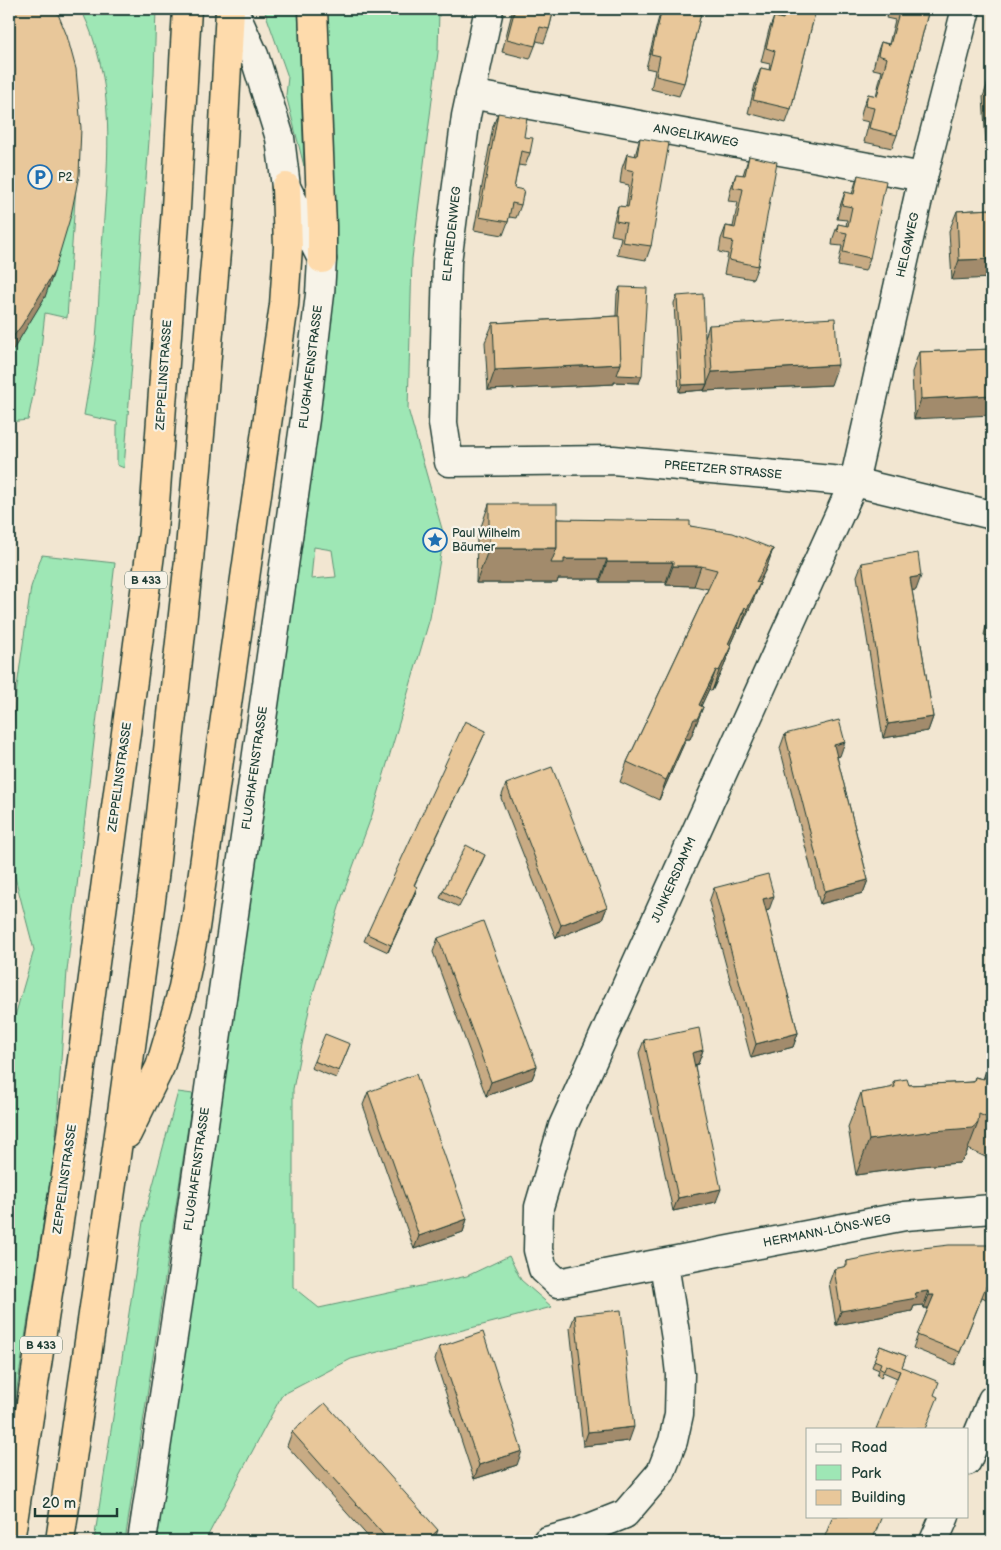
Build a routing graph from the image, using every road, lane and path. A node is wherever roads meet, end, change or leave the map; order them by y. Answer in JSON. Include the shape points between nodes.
{"nodes":[{"id":1,"x":187,"y":9,"type":"edge"},
{"id":2,"x":232,"y":9,"type":"edge"},
{"id":3,"x":313,"y":9,"type":"edge"},
{"id":4,"x":489,"y":9,"type":"edge"},
{"id":5,"x":966,"y":9,"type":"edge"},
{"id":6,"x":470,"y":94,"type":"junction"},
{"id":7,"x":923,"y":177,"type":"junction"},
{"id":8,"x":286,"y":187,"type":"junction"},
{"id":9,"x":322,"y":259,"type":"junction"},
{"id":10,"x":449,"y":462,"type":"joint"},
{"id":11,"x":854,"y":482,"type":"junction"},
{"id":12,"x":992,"y":515,"type":"edge"},
{"id":13,"x":116,"y":1156,"type":"junction"},
{"id":14,"x":992,"y":1209,"type":"edge"},
{"id":15,"x":664,"y":1264,"type":"junction"},
{"id":16,"x":558,"y":1283,"type":"joint"},
{"id":17,"x":992,"y":1400,"type":"edge"},
{"id":18,"x":968,"y":1459,"type":"edge"},
{"id":19,"x":944,"y":1518,"type":"edge"},
{"id":20,"x":10,"y":1541,"type":"edge"},
{"id":21,"x":60,"y":1541,"type":"edge"},
{"id":22,"x":142,"y":1541,"type":"edge"},
{"id":23,"x":547,"y":1541,"type":"edge"},
{"id":24,"x":934,"y":1541,"type":"edge"}],
"edges":[{"from":1,"to":20,"type":"highway","name":"ZEPPELINSTRASSE","number":"B 433","via":[[176,218],[153,532],[70,1149]]},
{"from":2,"to":8,"type":"street","name":"FLUGHAFENSTRASSE","via":[[254,55],[280,138]]},
{"from":2,"to":13,"type":"highway","via":[[219,218],[189,560],[154,878]]},
{"from":3,"to":9,"type":"highway"},
{"from":4,"to":6,"type":"street","name":"ELFRIEDENWEG"},
{"from":5,"to":7,"type":"street","name":"HELGAWEG"},
{"from":6,"to":7,"type":"street","name":"ANGELIKAWEG"},
{"from":6,"to":10,"type":"street","name":"ELFRIEDENWEG","via":[[447,262],[443,423]]},
{"from":7,"to":11,"type":"street","name":"HELGAWEG"},
{"from":8,"to":9,"type":"street","name":"FLUGHAFENSTRASSE"},
{"from":8,"to":13,"type":"highway","via":[[288,247],[284,305],[195,928],[182,992],[160,1067]]},
{"from":9,"to":22,"type":"street","name":"FLUGHAFENSTRASSE","via":[[305,419]]},
{"from":10,"to":11,"type":"street","name":"PREETZER STRASSE","via":[[613,460]]},
{"from":11,"to":12,"type":"street","name":"PREETZER STRASSE"},
{"from":11,"to":16,"type":"street","name":"JUNKERSDAMM","via":[[563,1126],[539,1207],[538,1250],[543,1269]]},
{"from":13,"to":21,"type":"highway"},
{"from":14,"to":15,"type":"street","name":"HERMANN-LÖNS-WEG","via":[[905,1216]]},
{"from":15,"to":16,"type":"street","name":"HERMANN-LÖNS-WEG"},
{"from":15,"to":23,"type":"street","via":[[680,1374],[679,1414],[661,1472],[625,1514]]},
{"from":17,"to":18,"type":"street"},
{"from":19,"to":24,"type":"street"}]}
